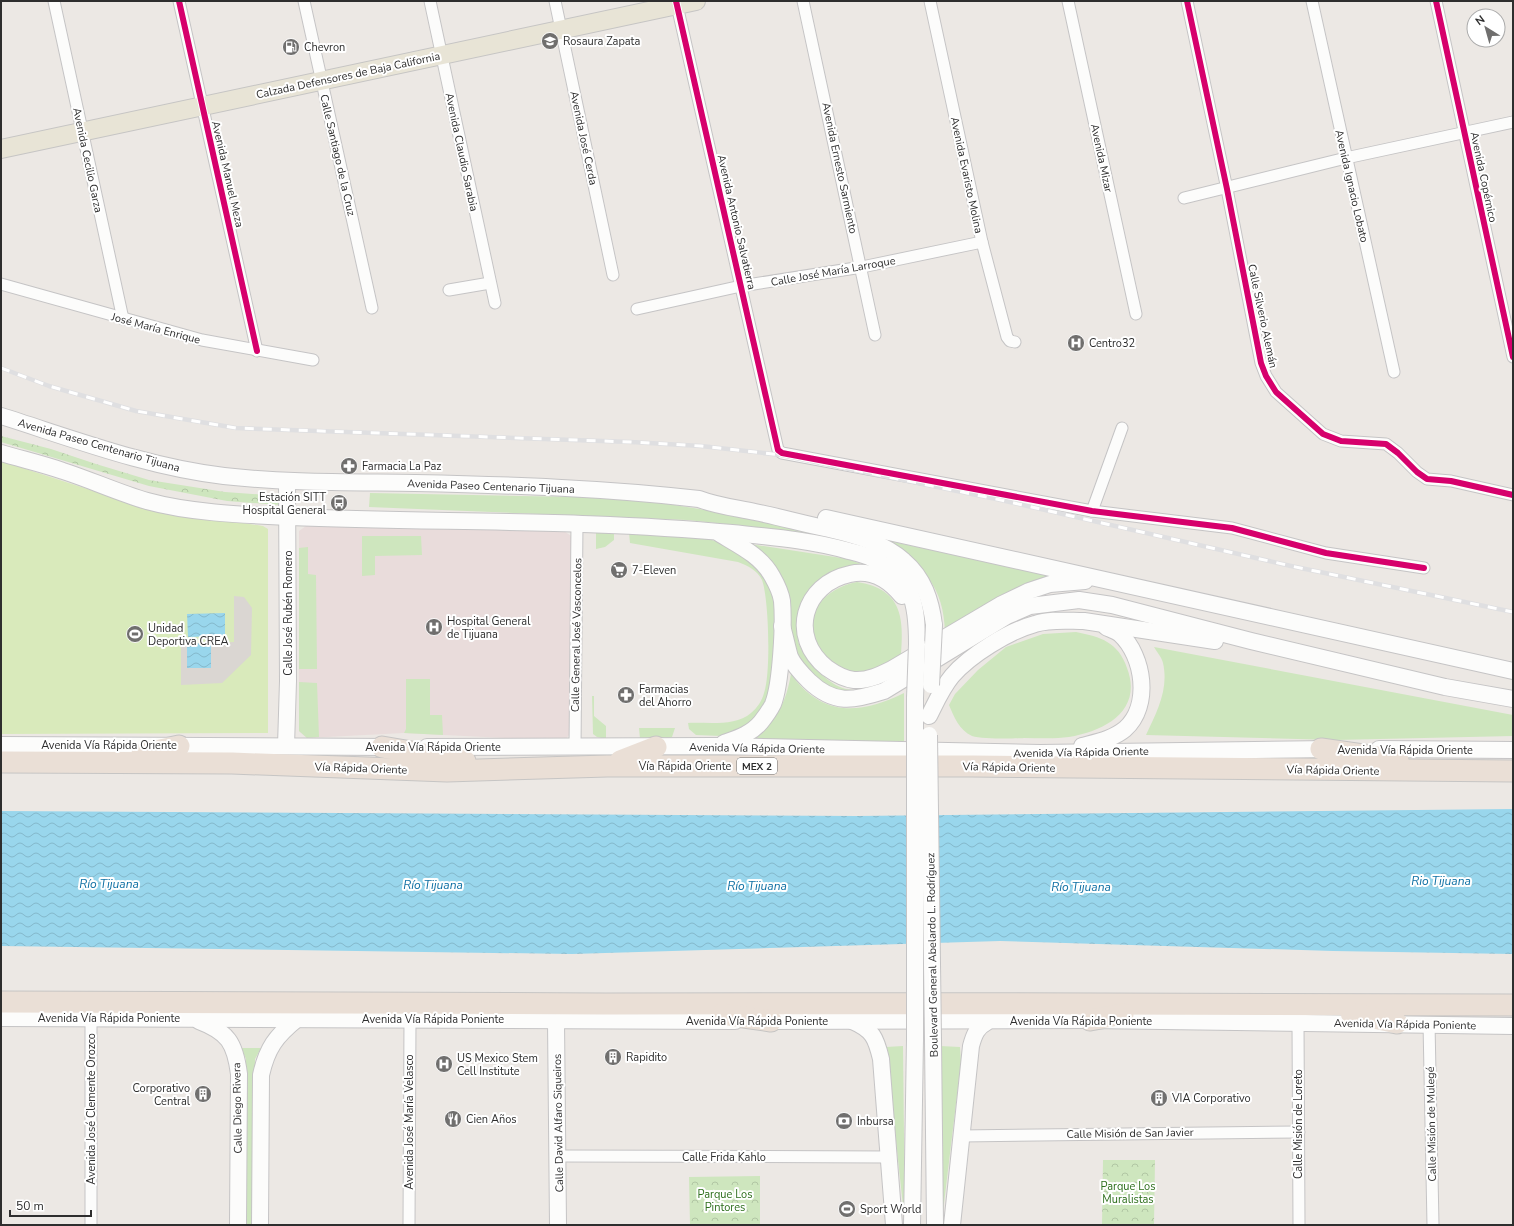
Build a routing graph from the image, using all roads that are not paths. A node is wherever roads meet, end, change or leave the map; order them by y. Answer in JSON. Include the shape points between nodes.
{"nodes":[{"id":1,"x":54,"y":1,"type":"edge"},
{"id":2,"x":179,"y":1,"type":"edge"},
{"id":3,"x":304,"y":1,"type":"edge"},
{"id":4,"x":430,"y":1,"type":"edge"},
{"id":5,"x":555,"y":1,"type":"edge"},
{"id":6,"x":696,"y":1,"type":"edge"},
{"id":7,"x":803,"y":1,"type":"edge"},
{"id":8,"x":930,"y":1,"type":"edge"},
{"id":9,"x":1068,"y":1,"type":"edge"},
{"id":10,"x":1187,"y":1,"type":"edge"},
{"id":11,"x":1312,"y":1,"type":"edge"},
{"id":12,"x":1436,"y":1,"type":"edge"},
{"id":13,"x":676,"y":3,"type":"edge"},
{"id":14,"x":561,"y":29,"type":"junction"},
{"id":15,"x":441,"y":55,"type":"junction"},
{"id":16,"x":321,"y":80,"type":"junction"},
{"id":17,"x":202,"y":106,"type":"junction"},
{"id":18,"x":1513,"y":122,"type":"edge"},
{"id":19,"x":82,"y":132,"type":"junction"},
{"id":20,"x":1464,"y":133,"type":"junction"},
{"id":21,"x":1,"y":149,"type":"edge"},
{"id":22,"x":1346,"y":158,"type":"junction"},
{"id":23,"x":1227,"y":189,"type":"junction"},
{"id":24,"x":1184,"y":198,"type":"dead end"},
{"id":25,"x":982,"y":242,"type":"junction"},
{"id":26,"x":862,"y":267,"type":"junction"},
{"id":27,"x":613,"y":275,"type":"dead end"},
{"id":28,"x":490,"y":283,"type":"junction"},
{"id":29,"x":1,"y":284,"type":"edge"},
{"id":30,"x":741,"y":286,"type":"junction"},
{"id":31,"x":449,"y":290,"type":"dead end"},
{"id":32,"x":494,"y":303,"type":"dead end"},
{"id":33,"x":372,"y":308,"type":"dead end"},
{"id":34,"x":637,"y":309,"type":"dead end"},
{"id":35,"x":1136,"y":314,"type":"dead end"},
{"id":36,"x":123,"y":319,"type":"junction"},
{"id":37,"x":875,"y":335,"type":"dead end"},
{"id":38,"x":1015,"y":342,"type":"dead end"},
{"id":39,"x":257,"y":351,"type":"junction"},
{"id":40,"x":1513,"y":357,"type":"edge"},
{"id":41,"x":313,"y":360,"type":"dead end"},
{"id":42,"x":1394,"y":372,"type":"dead end"},
{"id":43,"x":1,"y":416,"type":"edge"},
{"id":44,"x":1122,"y":428,"type":"dead end"},
{"id":45,"x":1,"y":453,"type":"edge"},
{"id":46,"x":287,"y":481,"type":"junction"},
{"id":47,"x":1513,"y":495,"type":"edge"},
{"id":48,"x":699,"y":499,"type":"junction"},
{"id":49,"x":1092,"y":511,"type":"junction"},
{"id":50,"x":288,"y":516,"type":"junction"},
{"id":51,"x":577,"y":523,"type":"junction"},
{"id":52,"x":716,"y":531,"type":"junction"},
{"id":53,"x":1424,"y":568,"type":"dead end"},
{"id":54,"x":1098,"y":580,"type":"junction"},
{"id":55,"x":1099,"y":624,"type":"junction"},
{"id":56,"x":782,"y":626,"type":"junction"},
{"id":57,"x":917,"y":628,"type":"junction"},
{"id":58,"x":1252,"y":641,"type":"junction"},
{"id":59,"x":1513,"y":671,"type":"edge"},
{"id":60,"x":931,"y":685,"type":"joint"},
{"id":61,"x":1513,"y":699,"type":"edge"},
{"id":62,"x":929,"y":716,"type":"junction"},
{"id":63,"x":922,"y":735,"type":"junction"},
{"id":64,"x":1,"y":745,"type":"edge"},
{"id":65,"x":179,"y":746,"type":"junction"},
{"id":66,"x":286,"y":746,"type":"junction"},
{"id":67,"x":715,"y":746,"type":"junction"},
{"id":68,"x":382,"y":747,"type":"junction"},
{"id":69,"x":656,"y":747,"type":"junction"},
{"id":70,"x":575,"y":748,"type":"junction"},
{"id":71,"x":1321,"y":749,"type":"junction"},
{"id":72,"x":1513,"y":750,"type":"edge"},
{"id":73,"x":1040,"y":753,"type":"junction"},
{"id":74,"x":1,"y":762,"type":"edge"},
{"id":75,"x":89,"y":762,"type":"junction"},
{"id":76,"x":607,"y":766,"type":"junction"},
{"id":77,"x":513,"y":769,"type":"junction"},
{"id":78,"x":1513,"y":771,"type":"edge"},
{"id":79,"x":1488,"y":772,"type":"junction"},
{"id":80,"x":1,"y":1002,"type":"edge"},
{"id":81,"x":652,"y":1004,"type":"junction"},
{"id":82,"x":1184,"y":1004,"type":"junction"},
{"id":83,"x":1310,"y":1004,"type":"junction"},
{"id":84,"x":1513,"y":1005,"type":"edge"},
{"id":85,"x":1,"y":1018,"type":"edge"},
{"id":86,"x":91,"y":1018,"type":"junction"},
{"id":87,"x":190,"y":1018,"type":"junction"},
{"id":88,"x":410,"y":1018,"type":"junction"},
{"id":89,"x":297,"y":1019,"type":"junction"},
{"id":90,"x":1090,"y":1020,"type":"junction"},
{"id":91,"x":556,"y":1021,"type":"junction"},
{"id":92,"x":771,"y":1021,"type":"junction"},
{"id":93,"x":852,"y":1021,"type":"junction"},
{"id":94,"x":987,"y":1022,"type":"junction"},
{"id":95,"x":1298,"y":1022,"type":"junction"},
{"id":96,"x":1397,"y":1023,"type":"junction"},
{"id":97,"x":1429,"y":1024,"type":"junction"},
{"id":98,"x":1508,"y":1026,"type":"edge"},
{"id":99,"x":1513,"y":1037,"type":"edge"},
{"id":100,"x":1298,"y":1132,"type":"junction"},
{"id":101,"x":961,"y":1136,"type":"junction"},
{"id":102,"x":559,"y":1156,"type":"junction"},
{"id":103,"x":889,"y":1157,"type":"junction"},
{"id":104,"x":91,"y":1225,"type":"edge"},
{"id":105,"x":238,"y":1225,"type":"edge"},
{"id":106,"x":260,"y":1225,"type":"edge"},
{"id":107,"x":408,"y":1225,"type":"edge"},
{"id":108,"x":558,"y":1225,"type":"edge"},
{"id":109,"x":894,"y":1225,"type":"edge"},
{"id":110,"x":912,"y":1225,"type":"edge"},
{"id":111,"x":935,"y":1225,"type":"edge"},
{"id":112,"x":952,"y":1225,"type":"edge"},
{"id":113,"x":1299,"y":1225,"type":"edge"},
{"id":114,"x":1433,"y":1225,"type":"edge"}],
"edges":[{"from":1,"to":19,"type":"street","name":"Avenida Cecilio Garza"},
{"from":2,"to":17,"type":"street","name":"Avenida Manuel Meza"},
{"from":3,"to":16,"type":"street","name":"Calle Santiago de la Cruz"},
{"from":4,"to":15,"type":"street","name":"Avenida Claudio Sarabia"},
{"from":5,"to":14,"type":"street","name":"Avenida José Cerda"},
{"from":6,"to":13,"type":"main road","name":"Calzada Defensores de Baja California"},
{"from":7,"to":26,"type":"street","name":"Avenida Ernesto Sarmiento"},
{"from":8,"to":25,"type":"street","name":"Avenida Evaristo Molina"},
{"from":9,"to":35,"type":"street","name":"Avenida Mizar"},
{"from":10,"to":23,"type":"street","name":"Calle Silverio Alemán"},
{"from":11,"to":22,"type":"street","name":"Avenida Ignacio Lobato"},
{"from":12,"to":20,"type":"street","name":"Avenida Copérnico"},
{"from":13,"to":14,"type":"main road","name":"Calzada Defensores de Baja California"},
{"from":13,"to":30,"type":"street","name":"Avenida Antonio Salvatierra"},
{"from":14,"to":15,"type":"main road","name":"Calzada Defensores de Baja California"},
{"from":14,"to":27,"type":"street","name":"Avenida José Cerda"},
{"from":15,"to":16,"type":"main road","name":"Calzada Defensores de Baja California"},
{"from":15,"to":28,"type":"street","name":"Avenida Claudio Sarabia"},
{"from":16,"to":17,"type":"main road","name":"Calzada Defensores de Baja California"},
{"from":16,"to":33,"type":"street","name":"Calle Santiago de la Cruz"},
{"from":17,"to":19,"type":"main road","name":"Calzada Defensores de Baja California"},
{"from":17,"to":39,"type":"street","name":"Avenida Manuel Meza"},
{"from":18,"to":20,"type":"street"},
{"from":19,"to":21,"type":"main road","name":"Calzada Defensores de Baja California"},
{"from":19,"to":36,"type":"street","name":"Avenida Cecilio Garza"},
{"from":20,"to":22,"type":"street"},
{"from":20,"to":40,"type":"street","name":"Avenida Copérnico"},
{"from":22,"to":23,"type":"street"},
{"from":22,"to":42,"type":"street","name":"Avenida Ignacio Lobato"},
{"from":23,"to":24,"type":"street"},
{"from":23,"to":47,"type":"street","name":"Calle Silverio Alemán","via":[[1261,363],[1276,392],[1323,434],[1341,442],[1386,444],[1427,479]]},
{"from":25,"to":26,"type":"street","name":"Calle José María Larroque"},
{"from":25,"to":38,"type":"street","name":"Avenida Evaristo Molina","via":[[1007,337]]},
{"from":26,"to":30,"type":"street","name":"Calle José María Larroque"},
{"from":26,"to":37,"type":"street","name":"Avenida Ernesto Sarmiento"},
{"from":28,"to":31,"type":"street"},
{"from":28,"to":32,"type":"street","name":"Avenida Claudio Sarabia"},
{"from":29,"to":36,"type":"street","name":"José María Enrique"},
{"from":30,"to":34,"type":"street","name":"Calle José María Larroque"},
{"from":30,"to":49,"type":"street","name":"Avenida Antonio Salvatierra","via":[[777,448],[782,453]]},
{"from":36,"to":39,"type":"street","name":"José María Enrique","via":[[202,340]]},
{"from":39,"to":41,"type":"street","name":"José María Enrique"},
{"from":43,"to":46,"type":"main road","name":"Avenida Paseo Centenario Tijuana","via":[[178,469],[223,476]]},
{"from":44,"to":49,"type":"street"},
{"from":45,"to":50,"type":"main road","via":[[60,470],[148,501],[210,511]]},
{"from":46,"to":48,"type":"main road","name":"Avenida Paseo Centenario Tijuana","via":[[587,488]]},
{"from":46,"to":50,"type":"main road","name":"Calle José Rubén Romero"},
{"from":48,"to":54,"type":"main road","via":[[717,497],[837,520]]},
{"from":48,"to":60,"type":"main road","name":"Avenida Paseo Centenario Tijuana","bridge":true,"via":[[844,533],[892,552],[904,561],[925,587],[930,599],[934,625]]},
{"from":49,"to":53,"type":"street","via":[[1232,528],[1326,554]]},
{"from":50,"to":51,"type":"main road"},
{"from":50,"to":66,"type":"main road","name":"Calle José Rubén Romero"},
{"from":51,"to":52,"type":"main road"},
{"from":51,"to":70,"type":"street","name":"Calle General José Vasconcelos"},
{"from":52,"to":56,"type":"main road","via":[[752,553],[772,576],[782,600]]},
{"from":52,"to":57,"type":"main road","via":[[823,544],[870,557],[889,567],[905,583],[915,602]]},
{"from":54,"to":57,"type":"main road","via":[[1050,584],[1029,591],[1002,604],[892,670],[865,680],[846,678],[824,666],[809,648],[804,624],[811,600],[819,589],[841,576],[866,572],[881,577],[895,587],[905,600]]},
{"from":54,"to":59,"type":"main road"},
{"from":55,"to":58,"type":"main road","via":[[1213,641]]},
{"from":55,"to":62,"type":"main road","via":[[1063,620],[1036,623],[1011,633],[984,649],[953,675]]},
{"from":55,"to":73,"type":"main road","via":[[1119,634],[1132,650],[1139,667],[1142,696],[1133,719],[1124,729],[1106,740],[1076,748]]},
{"from":56,"to":58,"type":"main road","via":[[790,657],[802,674],[824,694],[842,699],[884,691],[1007,616],[1030,606],[1060,601],[1079,600],[1112,605]]},
{"from":56,"to":67,"type":"main road","via":[[778,687],[772,705],[760,723],[747,734]]},
{"from":57,"to":63,"type":"main road","name":"Boulevard General Abelardo L. Rodríguez","bridge":true,"via":[[915,698]]},
{"from":58,"to":61,"type":"main road","via":[[1445,687]]},
{"from":60,"to":62,"type":"main road","name":"Boulevard General Abelardo L. Rodríguez"},
{"from":62,"to":63,"type":"main road","name":"Boulevard General Abelardo L. Rodríguez"},
{"from":63,"to":110,"type":"main road","name":"Boulevard General Abelardo L. Rodríguez","bridge":true},
{"from":63,"to":111,"type":"main road","name":"Boulevard General Abelardo L. Rodríguez","bridge":true,"via":[[933,1040]]},
{"from":64,"to":65,"type":"main road","name":"Avenida Vía Rápida Oriente"},
{"from":65,"to":66,"type":"main road","name":"Avenida Vía Rápida Oriente"},
{"from":65,"to":75,"type":"highway"},
{"from":66,"to":68,"type":"main road","name":"Avenida Vía Rápida Oriente"},
{"from":67,"to":69,"type":"main road","name":"Avenida Vía Rápida Oriente"},
{"from":67,"to":73,"type":"main road","name":"Avenida Vía Rápida Oriente"},
{"from":68,"to":70,"type":"main road","name":"Avenida Vía Rápida Oriente"},
{"from":68,"to":77,"type":"highway"},
{"from":69,"to":70,"type":"main road","name":"Avenida Vía Rápida Oriente"},
{"from":69,"to":76,"type":"highway"},
{"from":71,"to":72,"type":"main road","name":"Avenida Vía Rápida Oriente"},
{"from":71,"to":73,"type":"main road","name":"Avenida Vía Rápida Oriente"},
{"from":71,"to":79,"type":"highway"},
{"from":74,"to":75,"type":"highway","name":"Vía Rápida Oriente","number":"MEX 2"},
{"from":75,"to":77,"type":"highway","name":"Vía Rápida Oriente","number":"MEX 2","via":[[240,763],[440,771]]},
{"from":76,"to":77,"type":"highway","name":"Vía Rápida Oriente","number":"MEX 2"},
{"from":76,"to":79,"type":"highway","name":"Vía Rápida Oriente","number":"MEX 2","via":[[972,766]]},
{"from":78,"to":79,"type":"highway","name":"Vía Rápida Oriente","number":"MEX 2"},
{"from":80,"to":81,"type":"highway","name":"Avenida Vía Rápida Poniente"},
{"from":81,"to":82,"type":"highway","name":"Avenida Vía Rápida Poniente"},
{"from":81,"to":92,"type":"highway"},
{"from":82,"to":83,"type":"highway","name":"Avenida Vía Rápida Poniente"},
{"from":82,"to":90,"type":"highway"},
{"from":83,"to":84,"type":"highway","name":"Avenida Vía Rápida Poniente"},
{"from":83,"to":96,"type":"highway"},
{"from":85,"to":86,"type":"main road","name":"Avenida Vía Rápida Poniente"},
{"from":86,"to":87,"type":"main road","name":"Avenida Vía Rápida Poniente"},
{"from":86,"to":104,"type":"street","name":"Avenida José Clemente Orozco"},
{"from":87,"to":89,"type":"main road","name":"Avenida Vía Rápida Poniente"},
{"from":87,"to":105,"type":"main road","name":"Calle Diego Rivera","via":[[220,1031],[230,1041],[236,1054],[239,1074]]},
{"from":88,"to":89,"type":"main road","name":"Avenida Vía Rápida Poniente"},
{"from":88,"to":91,"type":"main road","name":"Avenida Vía Rápida Poniente"},
{"from":88,"to":107,"type":"street","name":"Avenida José María Velasco"},
{"from":89,"to":106,"type":"main road","name":"Calle Diego Rivera","via":[[275,1039],[261,1075]]},
{"from":90,"to":94,"type":"main road","name":"Avenida Vía Rápida Poniente"},
{"from":90,"to":95,"type":"main road","name":"Avenida Vía Rápida Poniente"},
{"from":91,"to":92,"type":"main road","name":"Avenida Vía Rápida Poniente"},
{"from":91,"to":102,"type":"main road","name":"Calle David Alfaro Siqueiros"},
{"from":92,"to":93,"type":"main road","name":"Avenida Vía Rápida Poniente"},
{"from":93,"to":94,"type":"main road","name":"Avenida Vía Rápida Poniente"},
{"from":93,"to":103,"type":"main road","via":[[863,1026],[876,1040],[881,1059]]},
{"from":94,"to":101,"type":"main road","via":[[980,1025],[974,1034],[971,1046]]},
{"from":95,"to":96,"type":"main road","name":"Avenida Vía Rápida Poniente"},
{"from":95,"to":100,"type":"street","name":"Calle Misión de Loreto"},
{"from":96,"to":97,"type":"main road","name":"Avenida Vía Rápida Poniente"},
{"from":97,"to":98,"type":"main road","name":"Avenida Vía Rápida Poniente"},
{"from":97,"to":114,"type":"street","name":"Calle Misión de Mulegé"},
{"from":98,"to":99,"type":"main road"},
{"from":100,"to":101,"type":"street","name":"Calle Misión de San Javier"},
{"from":100,"to":113,"type":"street","name":"Calle Misión de Loreto"},
{"from":101,"to":112,"type":"main road"},
{"from":102,"to":103,"type":"street","name":"Calle Frida Kahlo"},
{"from":102,"to":108,"type":"main road","name":"Calle David Alfaro Siqueiros"},
{"from":103,"to":109,"type":"main road"}]}
